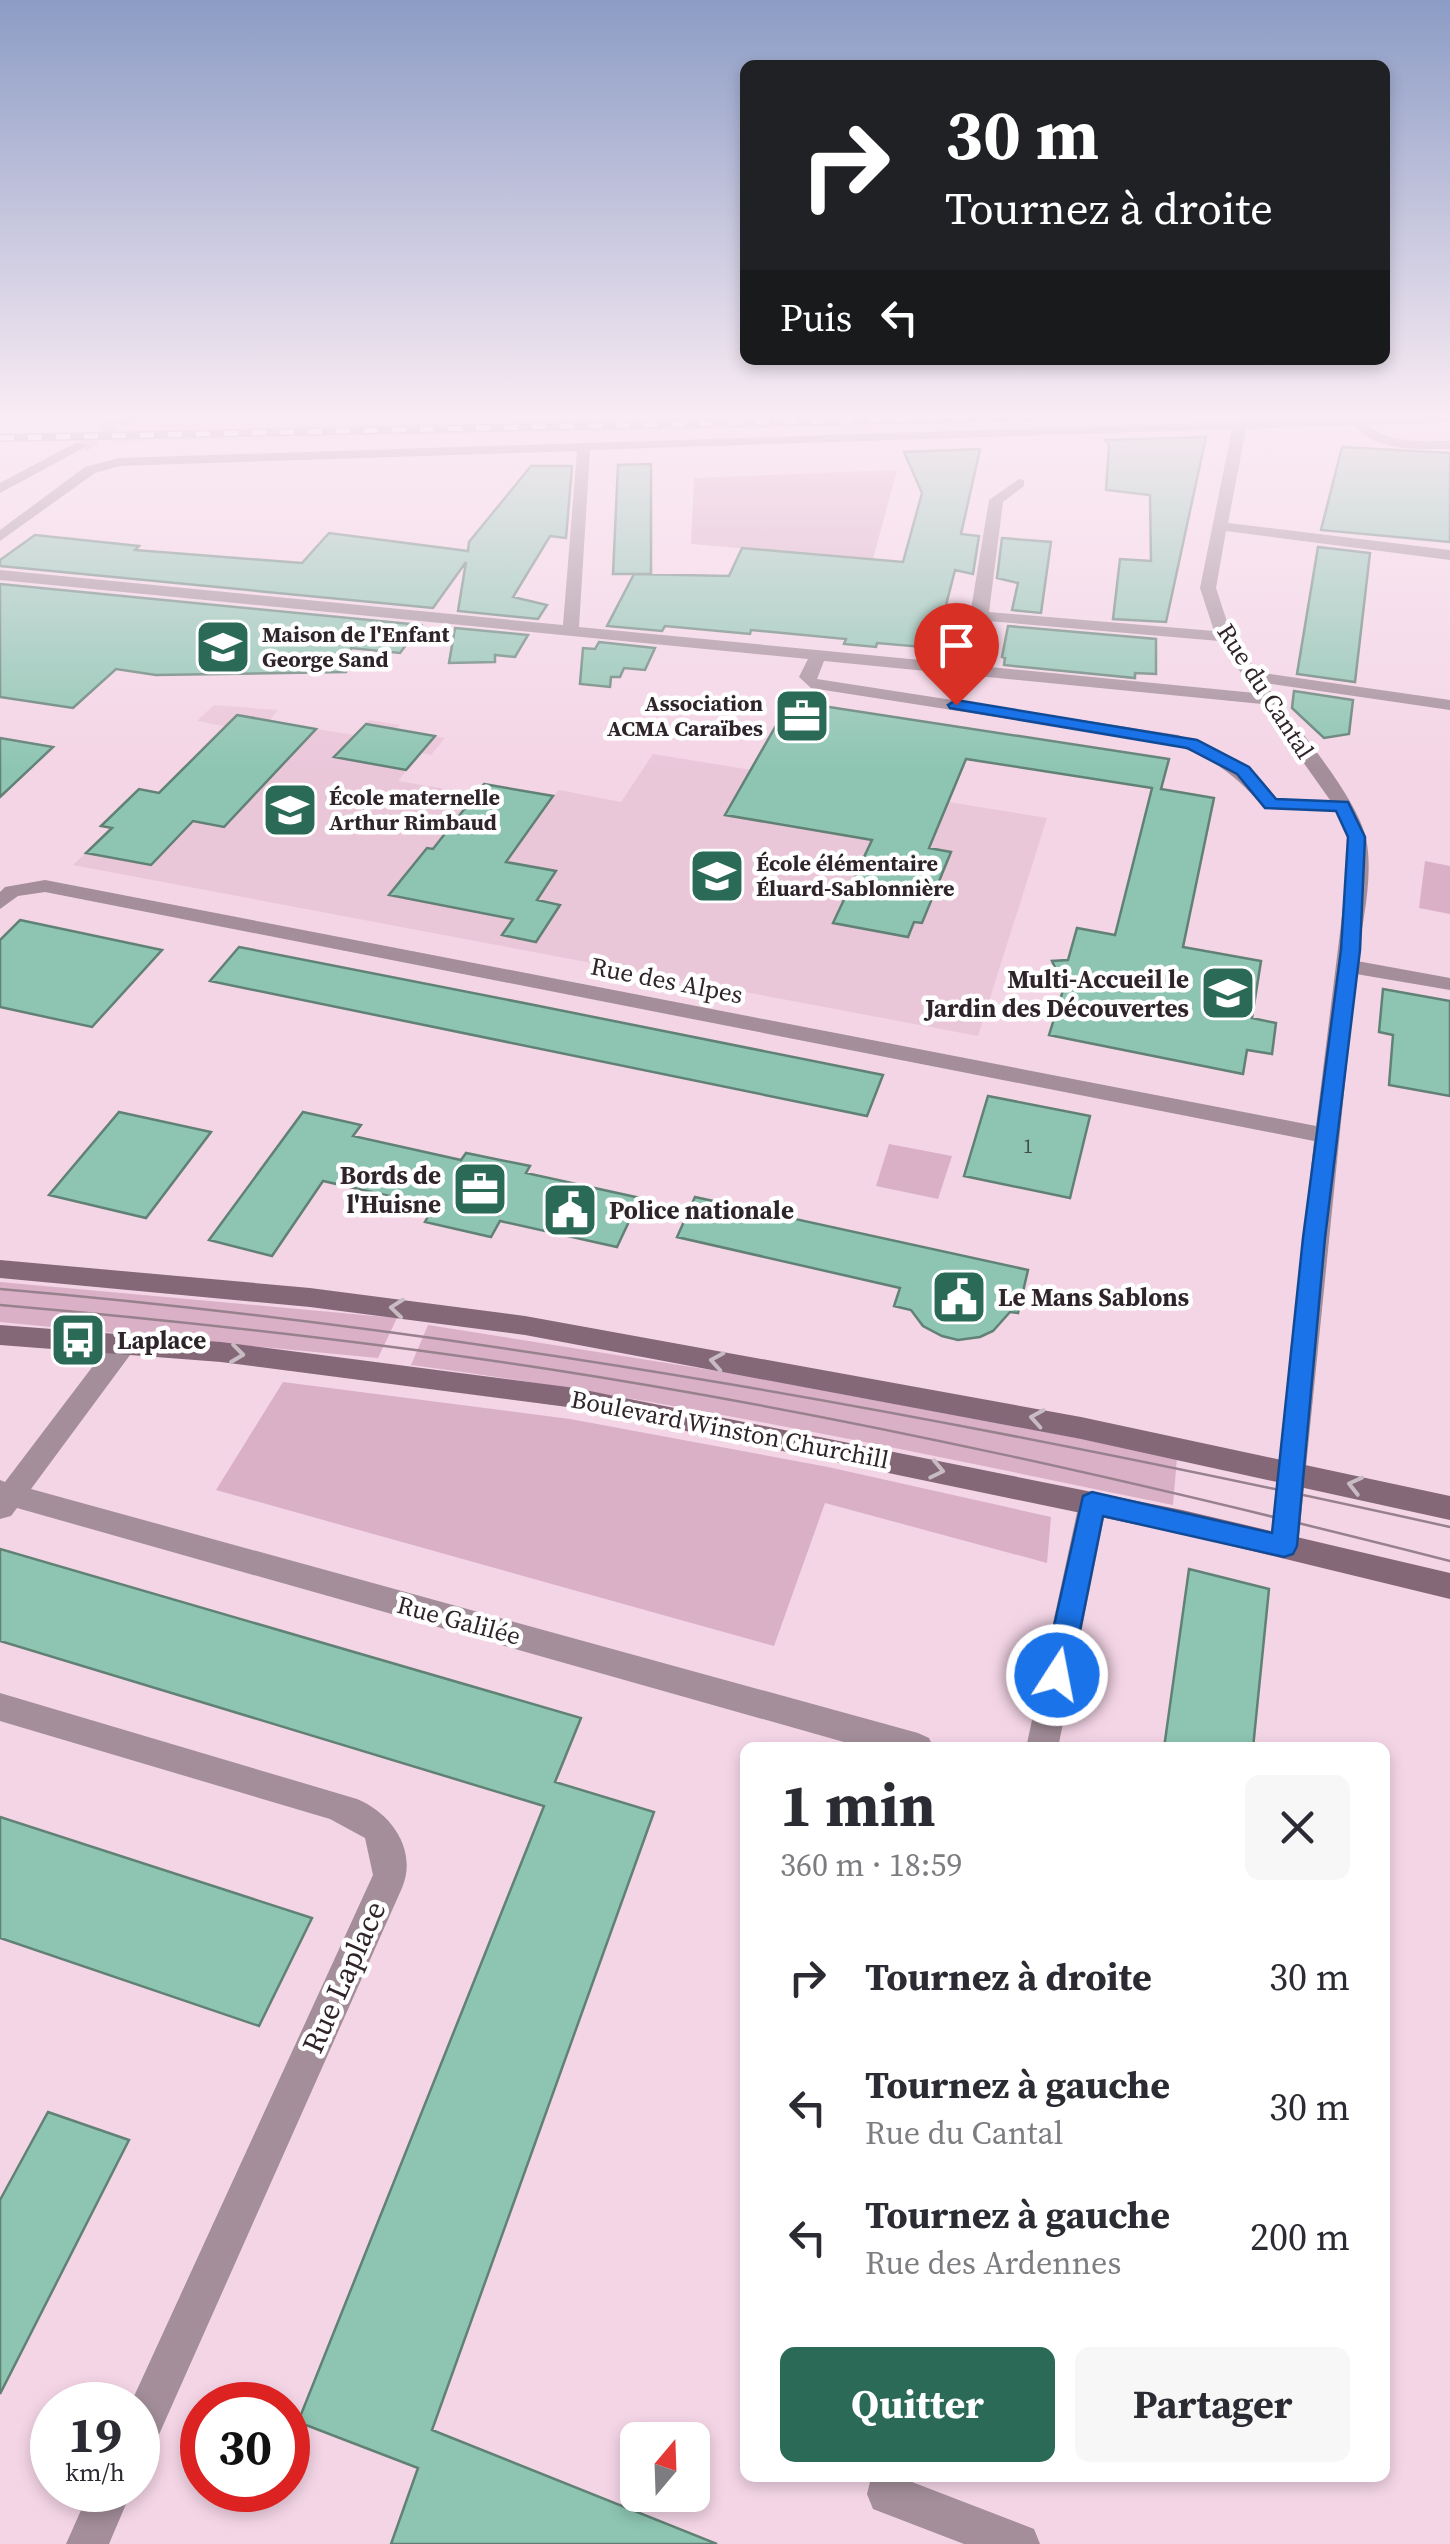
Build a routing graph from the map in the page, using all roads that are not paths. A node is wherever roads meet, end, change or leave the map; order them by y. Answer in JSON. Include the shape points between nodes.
{"nodes":[{"id":1,"x":578,"y":534,"type":"edge"},
{"id":2,"x":992,"y":534,"type":"edge"},
{"id":3,"x":1217,"y":534,"type":"edge"},
{"id":4,"x":1282,"y":534,"type":"edge"},
{"id":5,"x":1450,"y":554,"type":"edge"},
{"id":6,"x":0,"y":574,"type":"edge"},
{"id":7,"x":981,"y":616,"type":"junction"},
{"id":8,"x":571,"y":630,"type":"junction"},
{"id":9,"x":1224,"y":636,"type":"junction"},
{"id":10,"x":818,"y":656,"type":"junction"},
{"id":11,"x":968,"y":672,"type":"junction"},
{"id":12,"x":1250,"y":676,"type":"junction"},
{"id":13,"x":1266,"y":699,"type":"junction"},
{"id":14,"x":1450,"y":705,"type":"edge"},
{"id":15,"x":1342,"y":806,"type":"junction"},
{"id":16,"x":0,"y":902,"type":"edge"},
{"id":17,"x":1346,"y":966,"type":"junction"},
{"id":18,"x":1450,"y":984,"type":"edge"},
{"id":19,"x":1328,"y":1136,"type":"junction"},
{"id":20,"x":0,"y":1269,"type":"edge"},
{"id":21,"x":0,"y":1334,"type":"edge"},
{"id":22,"x":124,"y":1344,"type":"junction"},
{"id":23,"x":1292,"y":1469,"type":"junction"},
{"id":24,"x":3,"y":1499,"type":"edge"},
{"id":25,"x":1092,"y":1503,"type":"junction"},
{"id":26,"x":1450,"y":1508,"type":"edge"},
{"id":27,"x":1284,"y":1546,"type":"junction"},
{"id":28,"x":1450,"y":1586,"type":"edge"},
{"id":29,"x":0,"y":1707,"type":"edge"},
{"id":30,"x":896,"y":1742,"type":"edge"},
{"id":31,"x":1043,"y":1742,"type":"edge"},
{"id":32,"x":160,"y":2384,"type":"edge"},
{"id":33,"x":891,"y":2482,"type":"edge"},
{"id":34,"x":102,"y":2512,"type":"edge"},
{"id":35,"x":87,"y":2544,"type":"edge"},
{"id":36,"x":1019,"y":2544,"type":"edge"}],
"edges":[{"from":1,"to":8,"type":"street"},
{"from":2,"to":7,"type":"street"},
{"from":3,"to":9,"type":"street","name":"Rue du Cantal","via":[[1208,588]]},
{"from":4,"to":5,"type":"street"},
{"from":6,"to":8,"type":"street"},
{"from":7,"to":9,"type":"street"},
{"from":7,"to":11,"type":"street"},
{"from":8,"to":10,"type":"street"},
{"from":9,"to":12,"type":"street","name":"Rue du Cantal"},
{"from":10,"to":11,"type":"street"},
{"from":10,"to":15,"type":"street","via":[[807,677],[811,683],[1172,738],[1243,770],[1271,804]]},
{"from":11,"to":13,"type":"street"},
{"from":12,"to":13,"type":"street","name":"Rue du Cantal"},
{"from":12,"to":14,"type":"street"},
{"from":13,"to":15,"type":"street","name":"Rue du Cantal"},
{"from":15,"to":17,"type":"street","name":"Rue du Cantal","via":[[1356,837],[1358,868]]},
{"from":16,"to":19,"type":"street","name":"Rue des Alpes","via":[[12,891],[45,886]]},
{"from":17,"to":18,"type":"street"},
{"from":17,"to":19,"type":"street","name":"Rue du Cantal"},
{"from":19,"to":23,"type":"street","name":"Rue du Cantal"},
{"from":23,"to":20,"type":"street","one_way":true,"via":[[434,1313]]},
{"from":21,"to":22,"type":"street","name":"Boulevard Winston Churchill"},
{"from":22,"to":24,"type":"street"},
{"from":22,"to":25,"type":"street","name":"Boulevard Winston Churchill","one_way":true,"via":[[575,1398]]},
{"from":26,"to":23,"type":"street","one_way":true},
{"from":23,"to":27,"type":"street","name":"Rue du Cantal"},
{"from":24,"to":30,"type":"street","name":"Rue Galilée"},
{"from":25,"to":27,"type":"street","name":"Boulevard Winston Churchill"},
{"from":25,"to":31,"type":"street"},
{"from":27,"to":28,"type":"street","name":"Boulevard Winston Churchill"},
{"from":29,"to":32,"type":"street","name":"Rue Laplace","via":[[330,1804],[367,1818],[388,1840],[390,1876]]},
{"from":33,"to":36,"type":"street","via":[[888,2494]]},
{"from":34,"to":35,"type":"street"}]}
